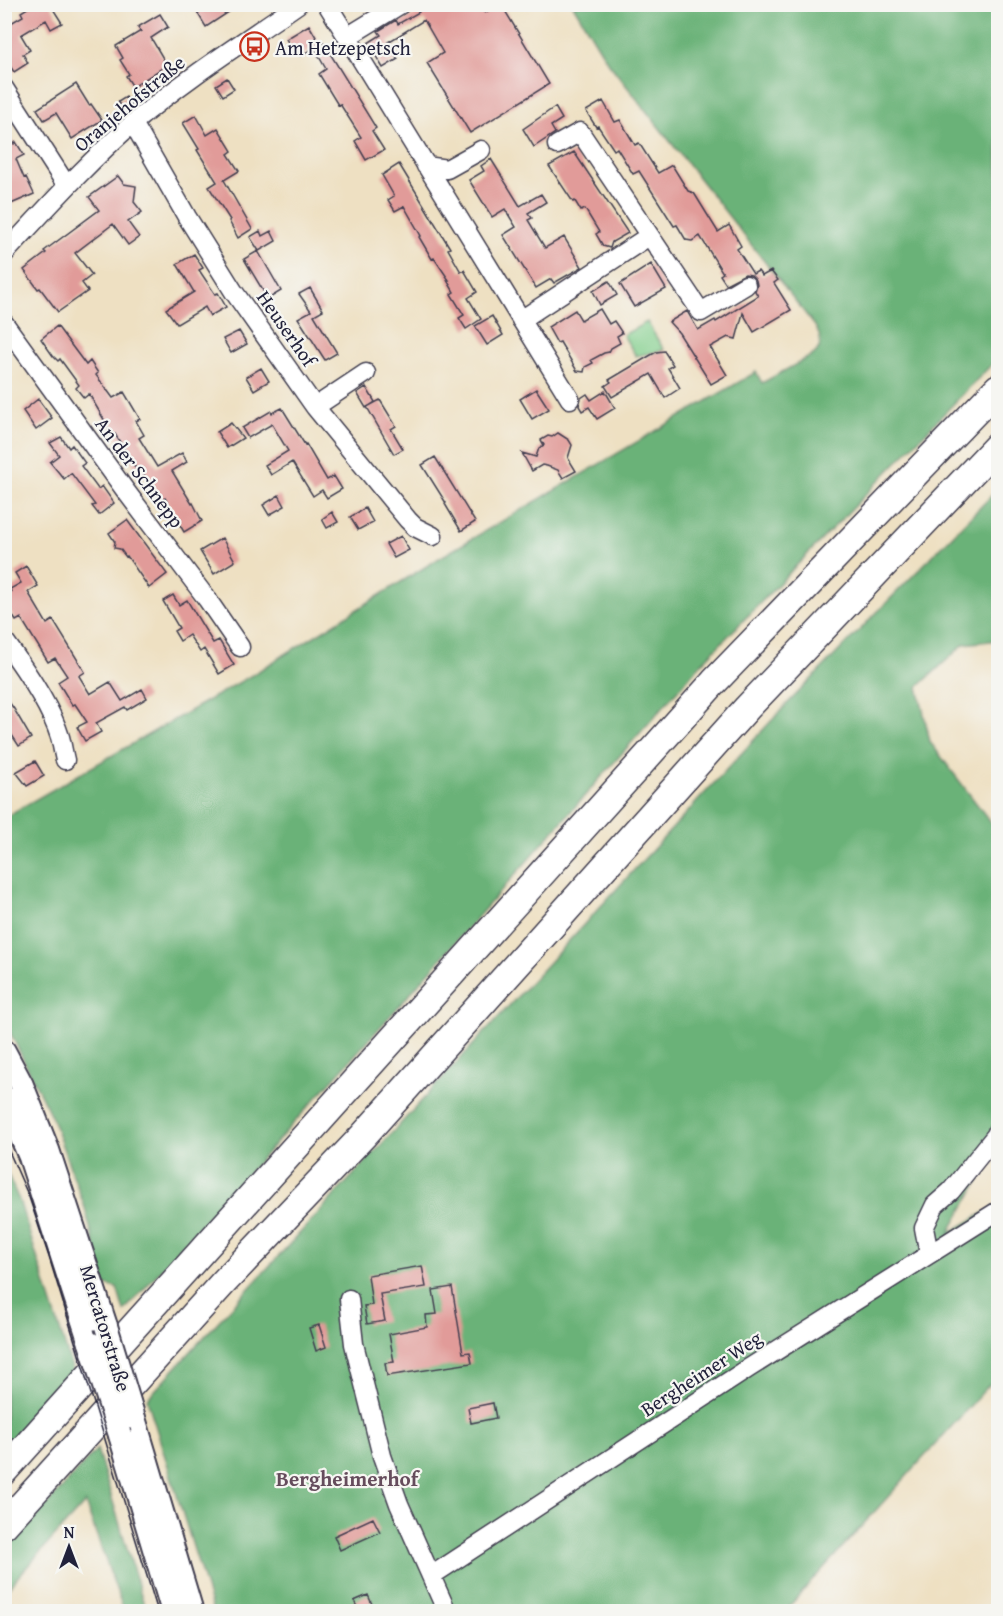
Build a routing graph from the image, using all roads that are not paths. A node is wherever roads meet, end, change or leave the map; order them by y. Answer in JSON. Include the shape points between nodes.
{"nodes":[{"id":1,"x":298,"y":4,"type":"edge"},
{"id":2,"x":327,"y":4,"type":"edge"},
{"id":3,"x":401,"y":4,"type":"edge"},
{"id":4,"x":347,"y":37,"type":"junction"},
{"id":5,"x":4,"y":88,"type":"edge"},
{"id":6,"x":133,"y":123,"type":"junction"},
{"id":7,"x":557,"y":146,"type":"dead end"},
{"id":8,"x":482,"y":150,"type":"dead end"},
{"id":9,"x":426,"y":166,"type":"junction"},
{"id":10,"x":67,"y":186,"type":"junction"},
{"id":11,"x":649,"y":236,"type":"junction"},
{"id":12,"x":4,"y":254,"type":"edge"},
{"id":13,"x":746,"y":285,"type":"dead end"},
{"id":14,"x":521,"y":320,"type":"junction"},
{"id":15,"x":4,"y":323,"type":"edge"},
{"id":16,"x":366,"y":373,"type":"dead end"},
{"id":17,"x":999,"y":388,"type":"edge"},
{"id":18,"x":570,"y":399,"type":"dead end"},
{"id":19,"x":315,"y":407,"type":"junction"},
{"id":20,"x":999,"y":445,"type":"edge"},
{"id":21,"x":433,"y":536,"type":"dead end"},
{"id":22,"x":4,"y":640,"type":"edge"},
{"id":23,"x":240,"y":646,"type":"dead end"},
{"id":24,"x":65,"y":760,"type":"dead end"},
{"id":25,"x":4,"y":1051,"type":"edge"},
{"id":26,"x":4,"y":1097,"type":"edge"},
{"id":27,"x":999,"y":1129,"type":"edge"},
{"id":28,"x":999,"y":1211,"type":"edge"},
{"id":29,"x":929,"y":1254,"type":"junction"},
{"id":30,"x":349,"y":1299,"type":"dead end"},
{"id":31,"x":127,"y":1426,"type":"junction"},
{"id":32,"x":4,"y":1471,"type":"edge"},
{"id":33,"x":4,"y":1525,"type":"edge"},
{"id":34,"x":431,"y":1576,"type":"junction"},
{"id":35,"x":173,"y":1611,"type":"edge"},
{"id":36,"x":192,"y":1611,"type":"edge"},
{"id":37,"x":447,"y":1611,"type":"edge"}],
"edges":[{"from":1,"to":6,"type":"street","name":"Oranjehofstraße","via":[[201,70]]},
{"from":2,"to":4,"type":"street"},
{"from":3,"to":4,"type":"street"},
{"from":4,"to":9,"type":"street"},
{"from":5,"to":10,"type":"street"},
{"from":6,"to":10,"type":"street","name":"Oranjehofstraße"},
{"from":6,"to":19,"type":"street","name":"Heuserhof","via":[[234,292]]},
{"from":7,"to":11,"type":"street","via":[[579,132]]},
{"from":8,"to":9,"type":"street","via":[[447,169]]},
{"from":9,"to":14,"type":"street"},
{"from":10,"to":12,"type":"street","name":"Oranjehofstraße"},
{"from":11,"to":13,"type":"street","via":[[701,312]]},
{"from":11,"to":14,"type":"street"},
{"from":14,"to":18,"type":"street"},
{"from":15,"to":23,"type":"street","name":"An der Schnepp"},
{"from":16,"to":19,"type":"street"},
{"from":17,"to":32,"type":"highway","via":[[714,681]]},
{"from":19,"to":21,"type":"street","name":"Heuserhof","via":[[408,520]]},
{"from":20,"to":33,"type":"highway","via":[[747,708],[363,1136],[223,1283]]},
{"from":22,"to":24,"type":"street","via":[[47,709],[60,736]]},
{"from":25,"to":31,"type":"main road","name":"Mercatorstraße","bridge":true,"via":[[48,1150],[106,1326]]},
{"from":26,"to":31,"type":"main road","name":"Mercatorstraße","bridge":true,"via":[[30,1157],[90,1343]]},
{"from":27,"to":29,"type":"street","via":[[951,1191],[935,1204],[924,1228]]},
{"from":28,"to":29,"type":"street","name":"Bergheimer Weg"},
{"from":29,"to":34,"type":"street","name":"Bergheimer Weg"},
{"from":30,"to":34,"type":"street","via":[[354,1344],[382,1456]]},
{"from":31,"to":35,"type":"main road","name":"Mercatorstraße"},
{"from":31,"to":36,"type":"main road","name":"Mercatorstraße"},
{"from":34,"to":37,"type":"street"}]}
